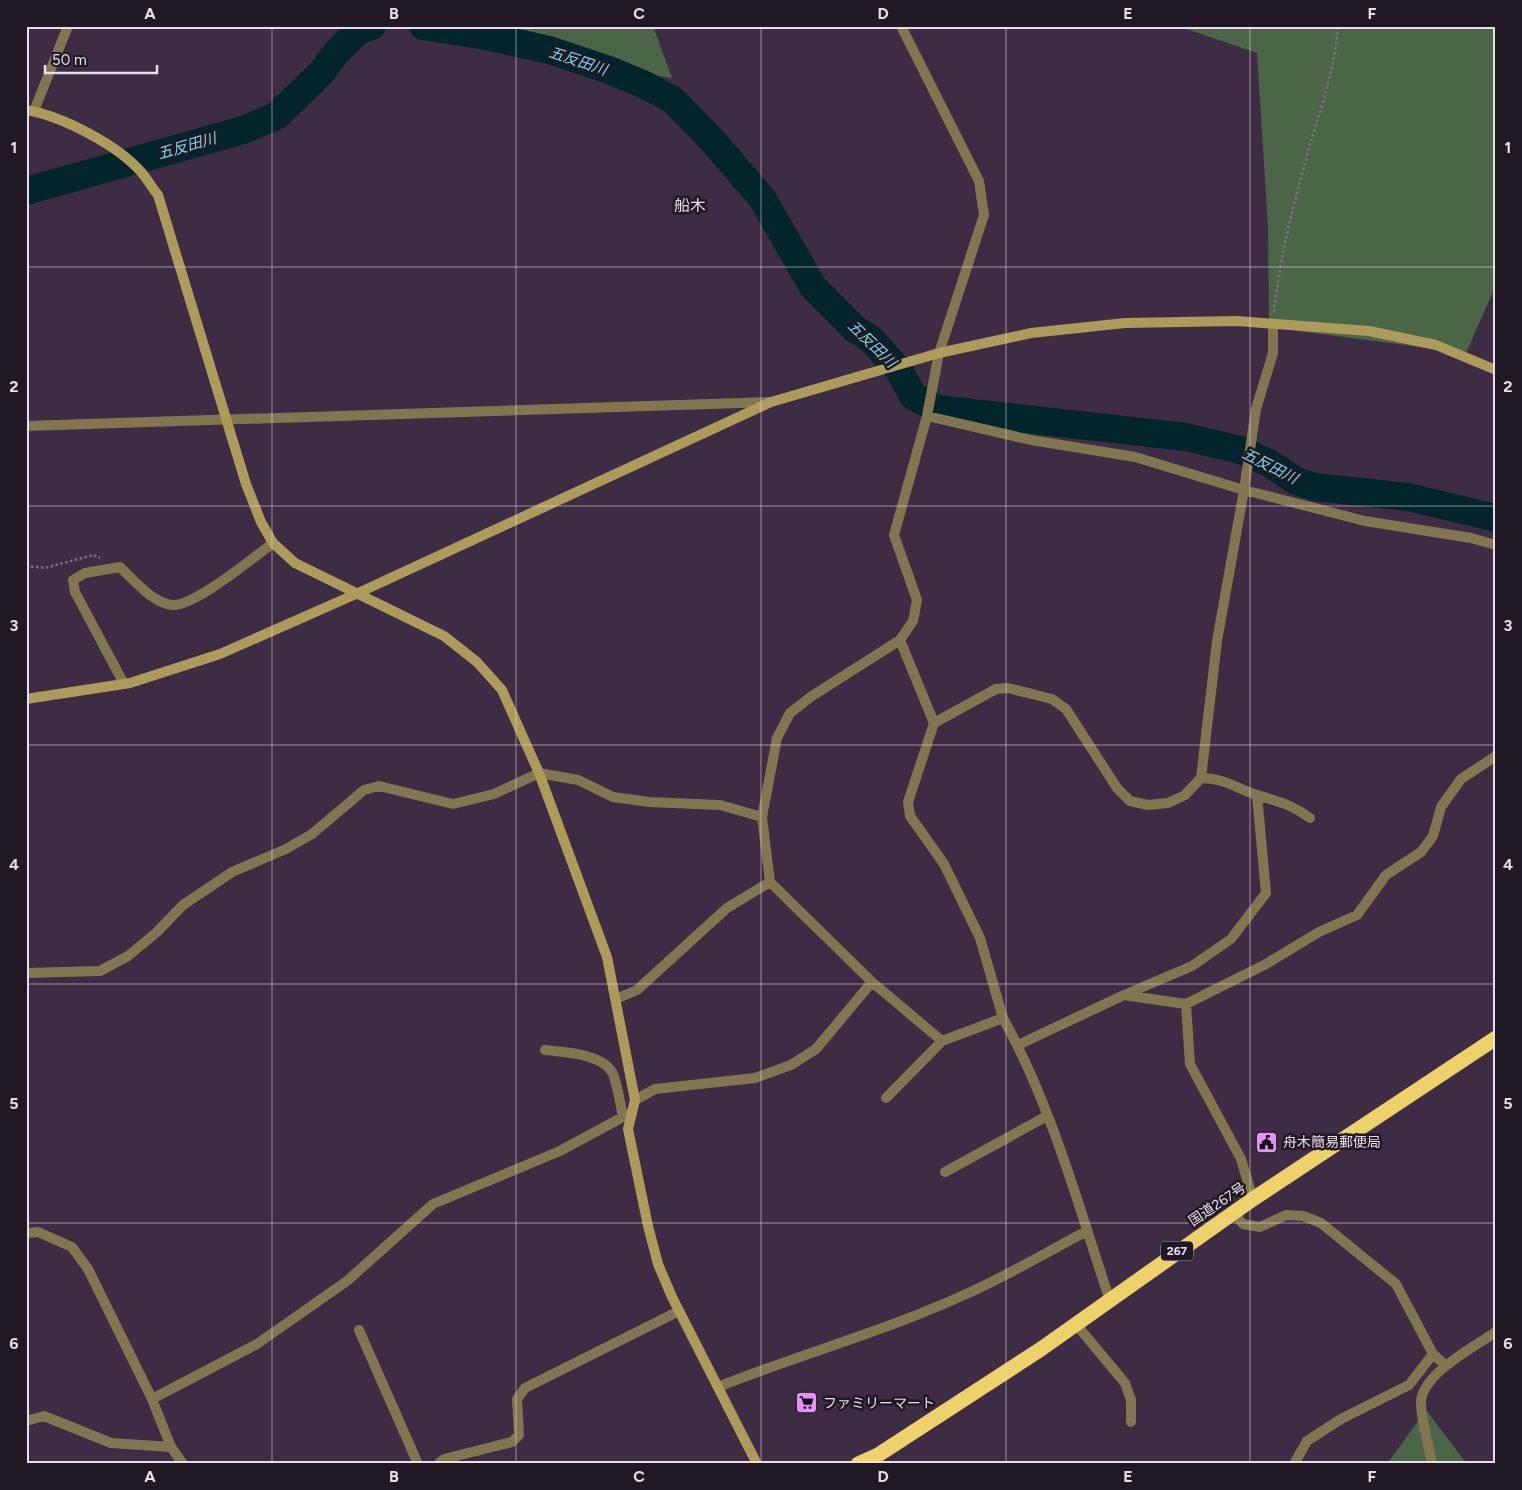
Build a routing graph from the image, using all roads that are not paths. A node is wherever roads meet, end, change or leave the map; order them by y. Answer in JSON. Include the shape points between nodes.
{"nodes":[{"id":1,"x":68,"y":26,"type":"edge"},
{"id":2,"x":901,"y":26,"type":"edge"},
{"id":3,"x":30,"y":110,"type":"edge"},
{"id":4,"x":1273,"y":325,"type":"junction"},
{"id":5,"x":939,"y":353,"type":"junction"},
{"id":6,"x":1496,"y":370,"type":"edge"},
{"id":7,"x":771,"y":402,"type":"junction"},
{"id":8,"x":926,"y":416,"type":"junction"},
{"id":9,"x":227,"y":420,"type":"junction"},
{"id":10,"x":26,"y":426,"type":"edge"},
{"id":11,"x":1244,"y":490,"type":"junction"},
{"id":12,"x":273,"y":543,"type":"junction"},
{"id":13,"x":1496,"y":545,"type":"edge"},
{"id":14,"x":356,"y":594,"type":"junction"},
{"id":15,"x":900,"y":640,"type":"junction"},
{"id":16,"x":124,"y":684,"type":"junction"},
{"id":17,"x":26,"y":699,"type":"edge"},
{"id":18,"x":934,"y":723,"type":"junction"},
{"id":19,"x":1496,"y":756,"type":"edge"},
{"id":20,"x":539,"y":773,"type":"junction"},
{"id":21,"x":1201,"y":778,"type":"junction"},
{"id":22,"x":1257,"y":795,"type":"junction"},
{"id":23,"x":762,"y":817,"type":"junction"},
{"id":24,"x":1310,"y":818,"type":"dead end"},
{"id":25,"x":770,"y":882,"type":"junction"},
{"id":26,"x":26,"y":973,"type":"edge"},
{"id":27,"x":872,"y":982,"type":"junction"},
{"id":28,"x":1124,"y":995,"type":"junction"},
{"id":29,"x":616,"y":999,"type":"junction"},
{"id":30,"x":1186,"y":1004,"type":"junction"},
{"id":31,"x":1003,"y":1018,"type":"junction"},
{"id":32,"x":1496,"y":1038,"type":"edge"},
{"id":33,"x":942,"y":1041,"type":"junction"},
{"id":34,"x":1018,"y":1045,"type":"junction"},
{"id":35,"x":545,"y":1050,"type":"dead end"},
{"id":36,"x":886,"y":1098,"type":"dead end"},
{"id":37,"x":635,"y":1100,"type":"junction"},
{"id":38,"x":628,"y":1114,"type":"junction"},
{"id":39,"x":1047,"y":1116,"type":"junction"},
{"id":40,"x":945,"y":1172,"type":"dead end"},
{"id":41,"x":1253,"y":1199,"type":"junction"},
{"id":42,"x":1233,"y":1213,"type":"junction"},
{"id":43,"x":1087,"y":1231,"type":"junction"},
{"id":44,"x":26,"y":1232,"type":"edge"},
{"id":45,"x":1109,"y":1298,"type":"junction"},
{"id":46,"x":679,"y":1311,"type":"junction"},
{"id":47,"x":1075,"y":1323,"type":"junction"},
{"id":48,"x":359,"y":1330,"type":"dead end"},
{"id":49,"x":1496,"y":1332,"type":"edge"},
{"id":50,"x":1432,"y":1354,"type":"junction"},
{"id":51,"x":1445,"y":1365,"type":"junction"},
{"id":52,"x":718,"y":1387,"type":"junction"},
{"id":53,"x":152,"y":1399,"type":"junction"},
{"id":54,"x":26,"y":1421,"type":"edge"},
{"id":55,"x":1131,"y":1422,"type":"dead end"},
{"id":56,"x":172,"y":1447,"type":"junction"},
{"id":57,"x":881,"y":1460,"type":"edge"},
{"id":58,"x":183,"y":1464,"type":"edge"},
{"id":59,"x":418,"y":1464,"type":"edge"},
{"id":60,"x":438,"y":1464,"type":"edge"},
{"id":61,"x":757,"y":1464,"type":"edge"},
{"id":62,"x":858,"y":1464,"type":"edge"},
{"id":63,"x":1294,"y":1464,"type":"edge"},
{"id":64,"x":1432,"y":1464,"type":"edge"}],
"edges":[{"from":1,"to":3,"type":"street"},
{"from":2,"to":5,"type":"street","via":[[979,181],[984,216]]},
{"from":3,"to":9,"type":"street","via":[[77,128],[115,149],[141,172],[158,195]]},
{"from":4,"to":5,"type":"street","via":[[1237,321],[1125,323],[1031,334]]},
{"from":4,"to":6,"type":"street","via":[[1369,331],[1436,345]]},
{"from":4,"to":11,"type":"street","via":[[1273,353],[1256,408]]},
{"from":5,"to":7,"type":"street"},
{"from":5,"to":8,"type":"street"},
{"from":7,"to":9,"type":"street"},
{"from":7,"to":14,"type":"street"},
{"from":8,"to":11,"type":"street","via":[[1031,440],[1135,457]]},
{"from":8,"to":15,"type":"street","via":[[894,535],[917,600],[913,621]]},
{"from":9,"to":10,"type":"street"},
{"from":9,"to":12,"type":"street","via":[[246,484]]},
{"from":11,"to":13,"type":"street","via":[[1365,521]]},
{"from":11,"to":21,"type":"street","via":[[1217,641]]},
{"from":12,"to":14,"type":"street","via":[[295,562]]},
{"from":12,"to":16,"type":"street","via":[[194,599],[172,605],[155,598],[120,567],[85,573],[73,580],[75,592]]},
{"from":14,"to":16,"type":"street","via":[[220,654]]},
{"from":14,"to":20,"type":"street","via":[[444,636],[477,662],[502,690]]},
{"from":15,"to":18,"type":"street"},
{"from":15,"to":23,"type":"street","via":[[790,713],[777,738]]},
{"from":16,"to":17,"type":"street"},
{"from":18,"to":21,"type":"street","via":[[996,689],[1008,688],[1052,699],[1066,709],[1117,788],[1130,801],[1148,805],[1168,803],[1185,795]]},
{"from":18,"to":31,"type":"street","via":[[908,802],[910,816],[944,864],[980,938]]},
{"from":19,"to":30,"type":"street","via":[[1462,779],[1441,807],[1433,836],[1421,852],[1386,875],[1357,915]]},
{"from":20,"to":23,"type":"street","via":[[578,780],[613,797],[720,805]]},
{"from":20,"to":26,"type":"street","via":[[494,794],[453,804],[379,786],[364,790],[312,834],[232,872],[183,905],[128,956],[100,971]]},
{"from":20,"to":29,"type":"street","via":[[607,957]]},
{"from":21,"to":22,"type":"street","via":[[1217,778]]},
{"from":22,"to":24,"type":"street","via":[[1293,806]]},
{"from":22,"to":28,"type":"street","via":[[1266,893],[1231,939],[1192,966]]},
{"from":23,"to":25,"type":"street"},
{"from":25,"to":27,"type":"street"},
{"from":25,"to":29,"type":"street","via":[[727,908],[637,990]]},
{"from":27,"to":33,"type":"street"},
{"from":27,"to":37,"type":"street","via":[[816,1049],[791,1065],[756,1078],[655,1089]]},
{"from":28,"to":30,"type":"street"},
{"from":28,"to":34,"type":"street"},
{"from":29,"to":37,"type":"street"},
{"from":30,"to":41,"type":"street","via":[[1190,1064],[1241,1159]]},
{"from":31,"to":33,"type":"street"},
{"from":31,"to":34,"type":"street"},
{"from":32,"to":41,"type":"highway","name":"国道267号","number":"267"},
{"from":33,"to":36,"type":"street"},
{"from":34,"to":39,"type":"street"},
{"from":35,"to":38,"type":"street","via":[[576,1053],[603,1063],[613,1073]]},
{"from":37,"to":38,"type":"street"},
{"from":38,"to":46,"type":"street","via":[[628,1129],[648,1226],[658,1264]]},
{"from":38,"to":53,"type":"street","via":[[560,1151],[433,1204],[347,1281],[290,1321],[243,1352]]},
{"from":39,"to":40,"type":"street"},
{"from":39,"to":43,"type":"street","via":[[1070,1173]]},
{"from":41,"to":42,"type":"highway","name":"国道267号","number":"267"},
{"from":42,"to":45,"type":"highway","name":"国道267号","number":"267"},
{"from":42,"to":50,"type":"street","via":[[1243,1224],[1260,1227],[1286,1215],[1303,1216],[1321,1223],[1396,1284]]},
{"from":43,"to":45,"type":"street"},
{"from":43,"to":52,"type":"street","via":[[966,1294]]},
{"from":44,"to":53,"type":"street","via":[[38,1232],[72,1248],[88,1269]]},
{"from":45,"to":47,"type":"highway","name":"国道267号","number":"267"},
{"from":46,"to":52,"type":"street"},
{"from":46,"to":60,"type":"street","via":[[525,1388],[517,1399],[519,1435],[512,1442],[444,1459]]},
{"from":47,"to":55,"type":"street","via":[[1125,1383],[1131,1400]]},
{"from":47,"to":57,"type":"highway","name":"国道267号","number":"267"},
{"from":48,"to":59,"type":"street"},
{"from":49,"to":51,"type":"street"},
{"from":50,"to":51,"type":"street"},
{"from":50,"to":63,"type":"street","via":[[1409,1385],[1307,1440]]},
{"from":51,"to":64,"type":"street","via":[[1423,1392],[1421,1403]]},
{"from":52,"to":61,"type":"street"},
{"from":53,"to":56,"type":"street"},
{"from":54,"to":56,"type":"street","via":[[44,1416],[111,1442]]},
{"from":56,"to":58,"type":"street"},
{"from":57,"to":62,"type":"highway","name":"国道267号","number":"267"}]}
